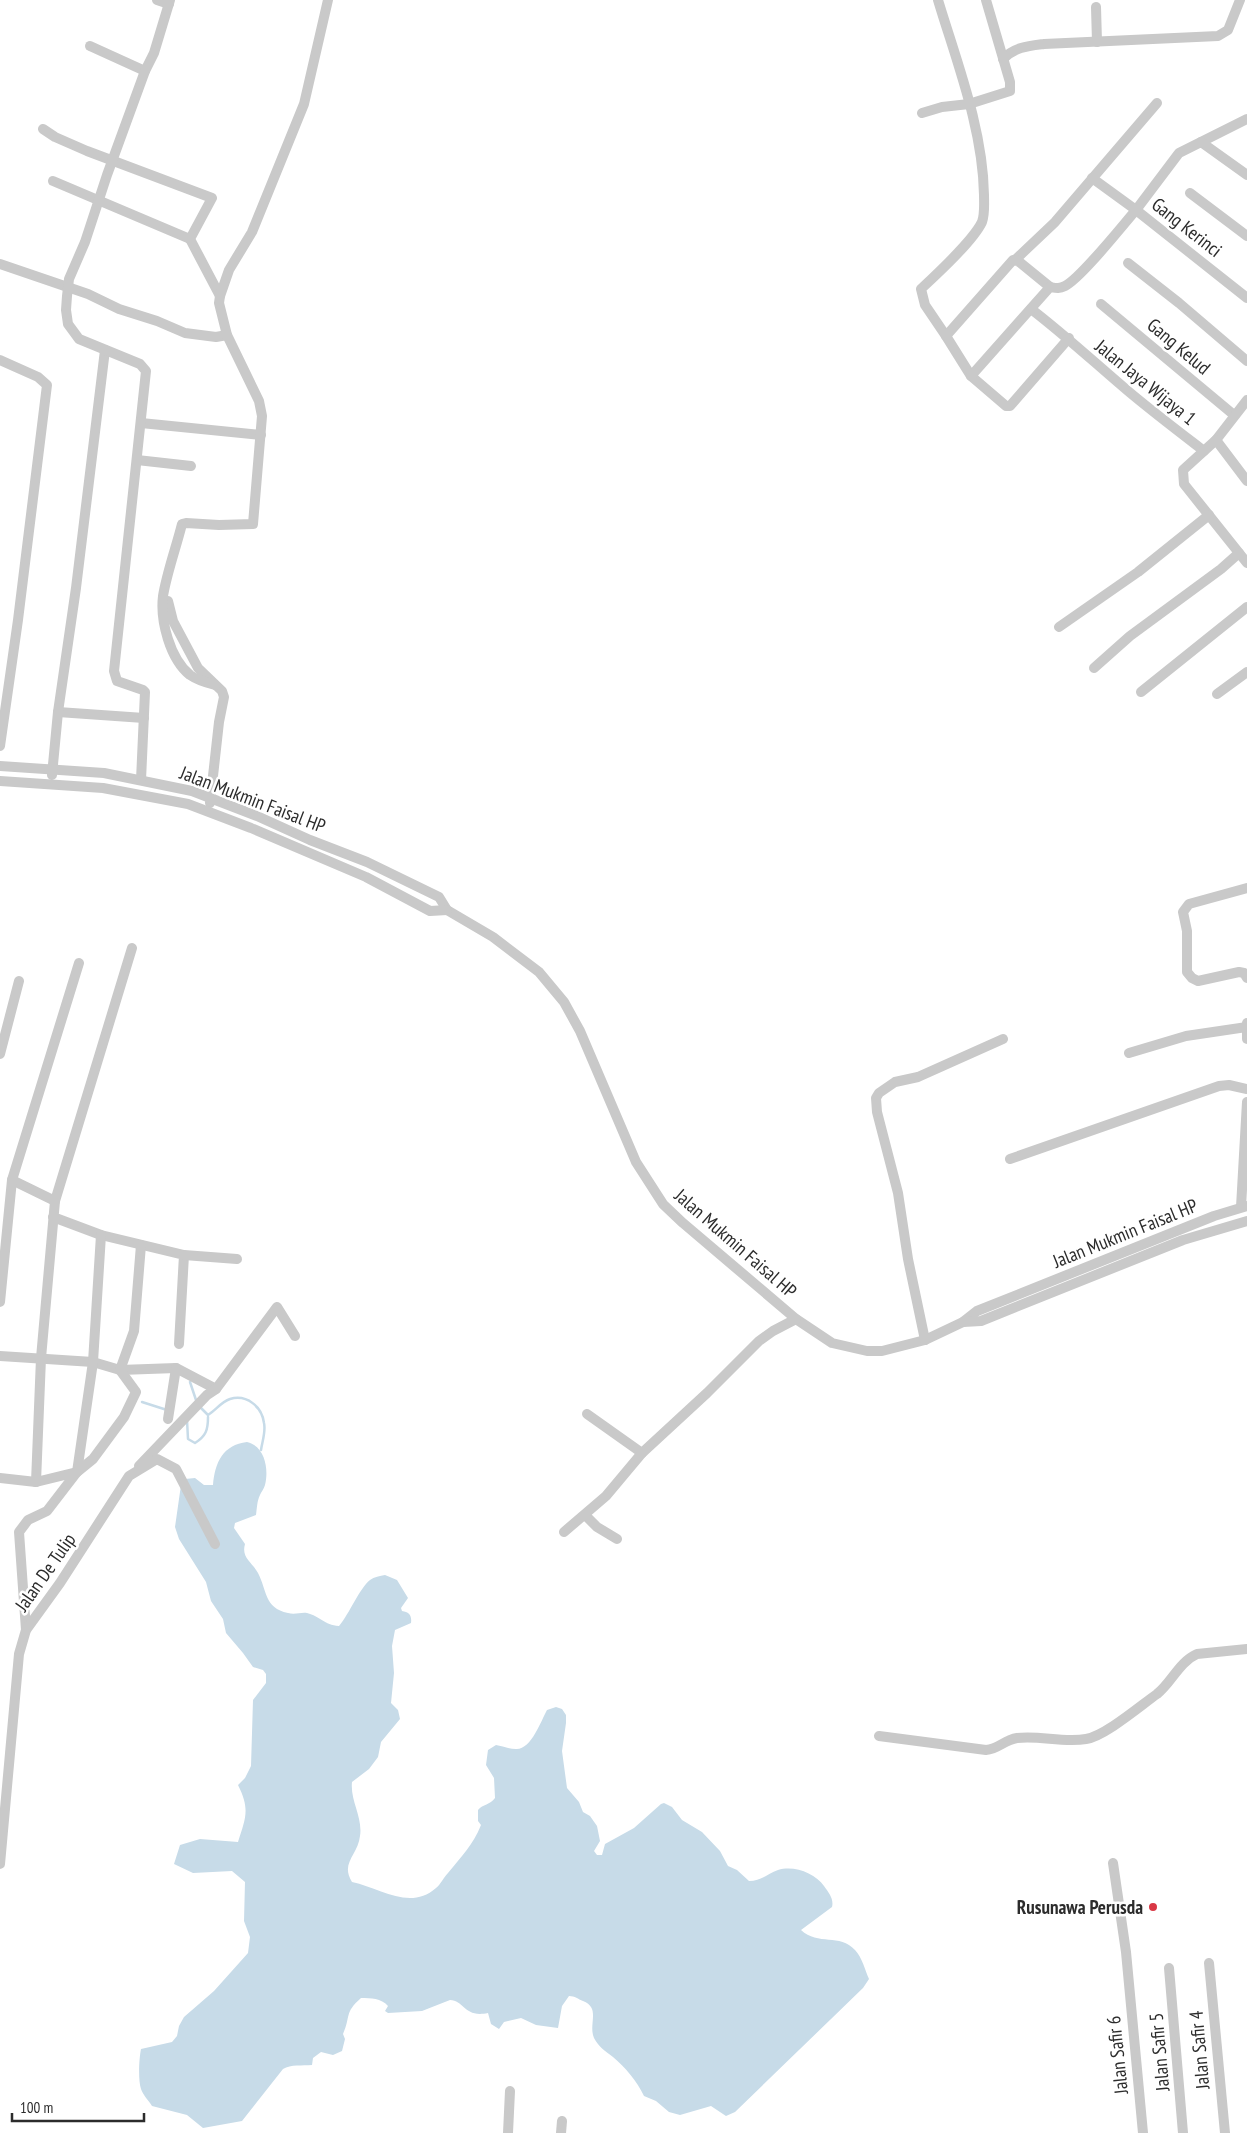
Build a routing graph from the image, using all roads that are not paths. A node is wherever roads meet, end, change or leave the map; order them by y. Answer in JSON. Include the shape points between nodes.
{"nodes":[{"id":1,"x":157,"y":0,"type":"edge"},
{"id":2,"x":328,"y":0,"type":"edge"},
{"id":3,"x":938,"y":0,"type":"edge"},
{"id":4,"x":986,"y":0,"type":"edge"},
{"id":5,"x":1240,"y":0,"type":"edge"},
{"id":6,"x":170,"y":2,"type":"edge"},
{"id":7,"x":1096,"y":7,"type":"dead end"},
{"id":8,"x":1097,"y":42,"type":"junction"},
{"id":9,"x":90,"y":46,"type":"dead end"},
{"id":10,"x":1003,"y":59,"type":"junction"},
{"id":11,"x":146,"y":71,"type":"junction"},
{"id":12,"x":1157,"y":103,"type":"dead end"},
{"id":13,"x":969,"y":104,"type":"junction"},
{"id":14,"x":922,"y":113,"type":"dead end"},
{"id":15,"x":1247,"y":119,"type":"edge"},
{"id":16,"x":43,"y":129,"type":"dead end"},
{"id":17,"x":1201,"y":142,"type":"junction"},
{"id":18,"x":113,"y":160,"type":"junction"},
{"id":19,"x":1247,"y":175,"type":"edge"},
{"id":20,"x":1092,"y":178,"type":"junction"},
{"id":21,"x":53,"y":181,"type":"dead end"},
{"id":22,"x":1190,"y":193,"type":"dead end"},
{"id":23,"x":100,"y":200,"type":"junction"},
{"id":24,"x":1136,"y":210,"type":"junction"},
{"id":25,"x":1247,"y":236,"type":"edge"},
{"id":26,"x":190,"y":239,"type":"junction"},
{"id":27,"x":1015,"y":260,"type":"junction"},
{"id":28,"x":1128,"y":263,"type":"dead end"},
{"id":29,"x":0,"y":264,"type":"edge"},
{"id":30,"x":1050,"y":287,"type":"junction"},
{"id":31,"x":68,"y":288,"type":"junction"},
{"id":32,"x":220,"y":296,"type":"junction"},
{"id":33,"x":1247,"y":298,"type":"edge"},
{"id":34,"x":1101,"y":304,"type":"dead end"},
{"id":35,"x":1031,"y":309,"type":"junction"},
{"id":36,"x":227,"y":335,"type":"junction"},
{"id":37,"x":946,"y":336,"type":"junction"},
{"id":38,"x":1069,"y":338,"type":"junction"},
{"id":39,"x":105,"y":350,"type":"junction"},
{"id":40,"x":0,"y":360,"type":"edge"},
{"id":41,"x":1247,"y":361,"type":"edge"},
{"id":42,"x":971,"y":376,"type":"junction"},
{"id":43,"x":1246,"y":404,"type":"edge"},
{"id":44,"x":1234,"y":415,"type":"junction"},
{"id":45,"x":141,"y":423,"type":"junction"},
{"id":46,"x":261,"y":435,"type":"junction"},
{"id":47,"x":1216,"y":440,"type":"junction"},
{"id":48,"x":1204,"y":451,"type":"junction"},
{"id":49,"x":138,"y":460,"type":"junction"},
{"id":50,"x":191,"y":466,"type":"dead end"},
{"id":51,"x":1247,"y":481,"type":"edge"},
{"id":52,"x":1209,"y":515,"type":"junction"},
{"id":53,"x":1238,"y":553,"type":"junction"},
{"id":54,"x":1247,"y":564,"type":"edge"},
{"id":55,"x":1247,"y":607,"type":"edge"},
{"id":56,"x":1059,"y":627,"type":"dead end"},
{"id":57,"x":1094,"y":668,"type":"dead end"},
{"id":58,"x":1247,"y":672,"type":"edge"},
{"id":59,"x":1140,"y":692,"type":"dead end"},
{"id":60,"x":1217,"y":694,"type":"dead end"},
{"id":61,"x":58,"y":712,"type":"junction"},
{"id":62,"x":144,"y":718,"type":"junction"},
{"id":63,"x":0,"y":746,"type":"edge"},
{"id":64,"x":0,"y":766,"type":"edge"},
{"id":65,"x":52,"y":770,"type":"junction"},
{"id":66,"x":141,"y":780,"type":"junction"},
{"id":67,"x":0,"y":781,"type":"edge"},
{"id":68,"x":51,"y":784,"type":"junction"},
{"id":69,"x":211,"y":798,"type":"junction"},
{"id":70,"x":209,"y":812,"type":"junction"},
{"id":71,"x":1247,"y":888,"type":"edge"},
{"id":72,"x":447,"y":910,"type":"junction"},
{"id":73,"x":132,"y":948,"type":"dead end"},
{"id":74,"x":78,"y":963,"type":"dead end"},
{"id":75,"x":1247,"y":978,"type":"edge"},
{"id":76,"x":19,"y":981,"type":"dead end"},
{"id":77,"x":1247,"y":1023,"type":"edge"},
{"id":78,"x":1247,"y":1027,"type":"edge"},
{"id":79,"x":1003,"y":1038,"type":"dead end"},
{"id":80,"x":1247,"y":1039,"type":"edge"},
{"id":81,"x":1128,"y":1053,"type":"dead end"},
{"id":82,"x":0,"y":1054,"type":"edge"},
{"id":83,"x":1247,"y":1089,"type":"edge"},
{"id":84,"x":1247,"y":1102,"type":"edge"},
{"id":85,"x":1010,"y":1160,"type":"dead end"},
{"id":86,"x":12,"y":1180,"type":"junction"},
{"id":87,"x":55,"y":1201,"type":"junction"},
{"id":88,"x":1244,"y":1207,"type":"edge"},
{"id":89,"x":4,"y":1216,"type":"edge"},
{"id":90,"x":53,"y":1217,"type":"junction"},
{"id":91,"x":1247,"y":1221,"type":"edge"},
{"id":92,"x":101,"y":1235,"type":"junction"},
{"id":93,"x":140,"y":1245,"type":"junction"},
{"id":94,"x":184,"y":1255,"type":"junction"},
{"id":95,"x":237,"y":1259,"type":"dead end"},
{"id":96,"x":0,"y":1302,"type":"edge"},
{"id":97,"x":796,"y":1319,"type":"junction"},
{"id":98,"x":963,"y":1322,"type":"junction"},
{"id":99,"x":295,"y":1336,"type":"dead end"},
{"id":100,"x":925,"y":1340,"type":"junction"},
{"id":101,"x":179,"y":1344,"type":"dead end"},
{"id":102,"x":0,"y":1356,"type":"edge"},
{"id":103,"x":41,"y":1358,"type":"junction"},
{"id":104,"x":93,"y":1362,"type":"junction"},
{"id":105,"x":176,"y":1368,"type":"junction"},
{"id":106,"x":120,"y":1370,"type":"junction"},
{"id":107,"x":212,"y":1392,"type":"junction"},
{"id":108,"x":587,"y":1414,"type":"dead end"},
{"id":109,"x":168,"y":1419,"type":"dead end"},
{"id":110,"x":642,"y":1453,"type":"junction"},
{"id":111,"x":77,"y":1472,"type":"junction"},
{"id":112,"x":130,"y":1476,"type":"junction"},
{"id":113,"x":0,"y":1478,"type":"edge"},
{"id":114,"x":36,"y":1482,"type":"junction"},
{"id":115,"x":585,"y":1514,"type":"junction"},
{"id":116,"x":564,"y":1532,"type":"dead end"},
{"id":117,"x":617,"y":1540,"type":"dead end"},
{"id":118,"x":215,"y":1544,"type":"dead end"},
{"id":119,"x":26,"y":1630,"type":"junction"},
{"id":120,"x":1247,"y":1649,"type":"edge"},
{"id":121,"x":879,"y":1736,"type":"dead end"},
{"id":122,"x":1113,"y":1863,"type":"dead end"},
{"id":123,"x":0,"y":1864,"type":"edge"},
{"id":124,"x":1209,"y":1963,"type":"dead end"},
{"id":125,"x":1169,"y":1968,"type":"dead end"},
{"id":126,"x":510,"y":2091,"type":"dead end"},
{"id":127,"x":562,"y":2121,"type":"dead end"},
{"id":128,"x":508,"y":2133,"type":"edge"},
{"id":129,"x":561,"y":2133,"type":"edge"},
{"id":130,"x":1143,"y":2133,"type":"edge"},
{"id":131,"x":1183,"y":2133,"type":"edge"},
{"id":132,"x":1225,"y":2133,"type":"edge"}],
"edges":[{"from":1,"to":6,"type":"street"},
{"from":2,"to":32,"type":"street","via":[[304,104],[252,232],[229,270]]},
{"from":3,"to":13,"type":"street"},
{"from":4,"to":10,"type":"street"},
{"from":5,"to":8,"type":"street","via":[[1228,30],[1218,36]]},
{"from":6,"to":11,"type":"street"},
{"from":7,"to":8,"type":"street"},
{"from":8,"to":10,"type":"street","via":[[1020,47]]},
{"from":9,"to":11,"type":"street"},
{"from":10,"to":13,"type":"street","via":[[1010,91]]},
{"from":11,"to":18,"type":"street"},
{"from":12,"to":20,"type":"street"},
{"from":13,"to":14,"type":"street"},
{"from":13,"to":37,"type":"street","via":[[984,173],[983,219],[955,255],[921,289],[924,305]]},
{"from":15,"to":17,"type":"street"},
{"from":16,"to":18,"type":"street"},
{"from":17,"to":19,"type":"street"},
{"from":17,"to":24,"type":"street","name":"Gang Kerinci","via":[[1179,154]]},
{"from":18,"to":23,"type":"street"},
{"from":18,"to":26,"type":"street","via":[[212,198]]},
{"from":20,"to":24,"type":"street"},
{"from":20,"to":27,"type":"street","via":[[1055,222]]},
{"from":21,"to":23,"type":"street"},
{"from":22,"to":25,"type":"street"},
{"from":23,"to":26,"type":"street"},
{"from":23,"to":31,"type":"street"},
{"from":24,"to":30,"type":"street","via":[[1066,286]]},
{"from":24,"to":33,"type":"street","name":"Gang Kerinci"},
{"from":26,"to":32,"type":"street"},
{"from":27,"to":30,"type":"street"},
{"from":27,"to":37,"type":"street","via":[[997,276]]},
{"from":28,"to":41,"type":"street"},
{"from":29,"to":31,"type":"street"},
{"from":30,"to":35,"type":"street"},
{"from":31,"to":36,"type":"street","via":[[185,332],[216,337]]},
{"from":31,"to":39,"type":"street","via":[[68,324],[80,339]]},
{"from":32,"to":36,"type":"street"},
{"from":34,"to":44,"type":"street","name":"Gang Kelud"},
{"from":35,"to":38,"type":"street","name":"Jalan Jaya Wijaya 1"},
{"from":35,"to":42,"type":"street"},
{"from":36,"to":46,"type":"street","via":[[259,401]]},
{"from":37,"to":42,"type":"street"},
{"from":38,"to":42,"type":"street","via":[[1010,406],[1003,404]]},
{"from":38,"to":48,"type":"street","name":"Jalan Jaya Wijaya 1"},
{"from":39,"to":45,"type":"street","via":[[144,367],[146,371]]},
{"from":39,"to":61,"type":"street"},
{"from":40,"to":63,"type":"street","via":[[38,377],[47,385]]},
{"from":43,"to":44,"type":"street"},
{"from":44,"to":47,"type":"street"},
{"from":45,"to":46,"type":"street"},
{"from":45,"to":49,"type":"street"},
{"from":46,"to":69,"type":"street","via":[[253,524],[182,524],[163,596],[170,644],[179,662],[190,675],[222,691],[224,704]]},
{"from":47,"to":48,"type":"street"},
{"from":47,"to":51,"type":"street"},
{"from":48,"to":52,"type":"street","via":[[1183,470],[1184,484]]},
{"from":49,"to":50,"type":"street"},
{"from":49,"to":62,"type":"street","via":[[114,671],[118,681],[145,692]]},
{"from":52,"to":53,"type":"street"},
{"from":52,"to":56,"type":"street","via":[[1138,572]]},
{"from":53,"to":54,"type":"street"},
{"from":53,"to":57,"type":"street","via":[[1130,636]]},
{"from":55,"to":59,"type":"street"},
{"from":58,"to":60,"type":"street"},
{"from":61,"to":62,"type":"street"},
{"from":61,"to":65,"type":"street"},
{"from":62,"to":66,"type":"street"},
{"from":64,"to":65,"type":"street","name":"Jalan Mukmin Faisal HP"},
{"from":65,"to":66,"type":"street","name":"Jalan Mukmin Faisal HP","via":[[104,773]]},
{"from":65,"to":68,"type":"street"},
{"from":66,"to":69,"type":"street","name":"Jalan Mukmin Faisal HP"},
{"from":67,"to":68,"type":"street","name":"Jalan Mukmin Faisal HP"},
{"from":68,"to":70,"type":"street","name":"Jalan Mukmin Faisal HP","via":[[137,794],[188,804]]},
{"from":69,"to":70,"type":"street"},
{"from":69,"to":72,"type":"street","name":"Jalan Mukmin Faisal HP","via":[[383,869],[439,898]]},
{"from":70,"to":72,"type":"street","name":"Jalan Mukmin Faisal HP","via":[[366,877],[430,910]]},
{"from":71,"to":75,"type":"street","via":[[1189,904],[1183,912],[1187,931],[1187,972],[1192,978],[1198,981],[1239,972]]},
{"from":72,"to":97,"type":"street","name":"Jalan Mukmin Faisal HP","via":[[493,937],[539,972],[564,1002],[580,1031],[636,1162],[663,1204]]},
{"from":73,"to":87,"type":"street"},
{"from":74,"to":86,"type":"street"},
{"from":76,"to":82,"type":"street"},
{"from":77,"to":78,"type":"street"},
{"from":78,"to":80,"type":"street"},
{"from":78,"to":81,"type":"street","via":[[1186,1036]]},
{"from":79,"to":100,"type":"street","via":[[918,1077],[895,1082],[878,1092],[876,1098],[898,1193],[909,1267]]},
{"from":83,"to":85,"type":"street","via":[[1219,1086]]},
{"from":84,"to":88,"type":"street"},
{"from":86,"to":87,"type":"street"},
{"from":86,"to":89,"type":"street"},
{"from":87,"to":90,"type":"street"},
{"from":88,"to":98,"type":"street","name":"Jalan Mukmin Faisal HP","via":[[1214,1216],[977,1311]]},
{"from":89,"to":96,"type":"street"},
{"from":90,"to":92,"type":"street"},
{"from":90,"to":103,"type":"street"},
{"from":91,"to":98,"type":"street","name":"Jalan Mukmin Faisal HP","via":[[1183,1240],[981,1321]]},
{"from":92,"to":93,"type":"street"},
{"from":92,"to":104,"type":"street"},
{"from":93,"to":94,"type":"street"},
{"from":93,"to":106,"type":"street","via":[[134,1331]]},
{"from":94,"to":95,"type":"street"},
{"from":94,"to":101,"type":"street"},
{"from":97,"to":100,"type":"street","name":"Jalan Mukmin Faisal HP","via":[[832,1343],[867,1351],[882,1351]]},
{"from":97,"to":110,"type":"street","via":[[759,1341]]},
{"from":98,"to":100,"type":"street","name":"Jalan Mukmin Faisal HP"},
{"from":99,"to":107,"type":"street","via":[[277,1307]]},
{"from":102,"to":103,"type":"street"},
{"from":103,"to":104,"type":"street"},
{"from":103,"to":114,"type":"street"},
{"from":104,"to":106,"type":"street"},
{"from":104,"to":111,"type":"street"},
{"from":105,"to":106,"type":"street"},
{"from":105,"to":107,"type":"street"},
{"from":105,"to":109,"type":"street"},
{"from":106,"to":111,"type":"street","via":[[136,1392],[124,1417],[93,1459]]},
{"from":107,"to":112,"type":"street"},
{"from":108,"to":110,"type":"street"},
{"from":110,"to":115,"type":"street","via":[[606,1496]]},
{"from":111,"to":114,"type":"street"},
{"from":111,"to":119,"type":"street","via":[[47,1511],[28,1520],[19,1532]]},
{"from":112,"to":118,"type":"street","name":"Jalan De Tulip","via":[[157,1460],[176,1469]]},
{"from":112,"to":119,"type":"street","name":"Jalan De Tulip"},
{"from":113,"to":114,"type":"street"},
{"from":115,"to":116,"type":"street"},
{"from":115,"to":117,"type":"street","via":[[597,1527]]},
{"from":119,"to":123,"type":"street","name":"Jalan De Tulip","via":[[19,1654]]},
{"from":120,"to":121,"type":"street","via":[[1190,1657],[1162,1690],[1112,1726],[1087,1739],[1018,1738],[1007,1740],[995,1750],[986,1750]]},
{"from":122,"to":130,"type":"street","name":"Jalan Safir 6","via":[[1126,1952]]},
{"from":124,"to":132,"type":"street","name":"Jalan Safir 4"},
{"from":125,"to":131,"type":"street","name":"Jalan Safir 5"},
{"from":126,"to":128,"type":"street"},
{"from":127,"to":129,"type":"street"}]}
